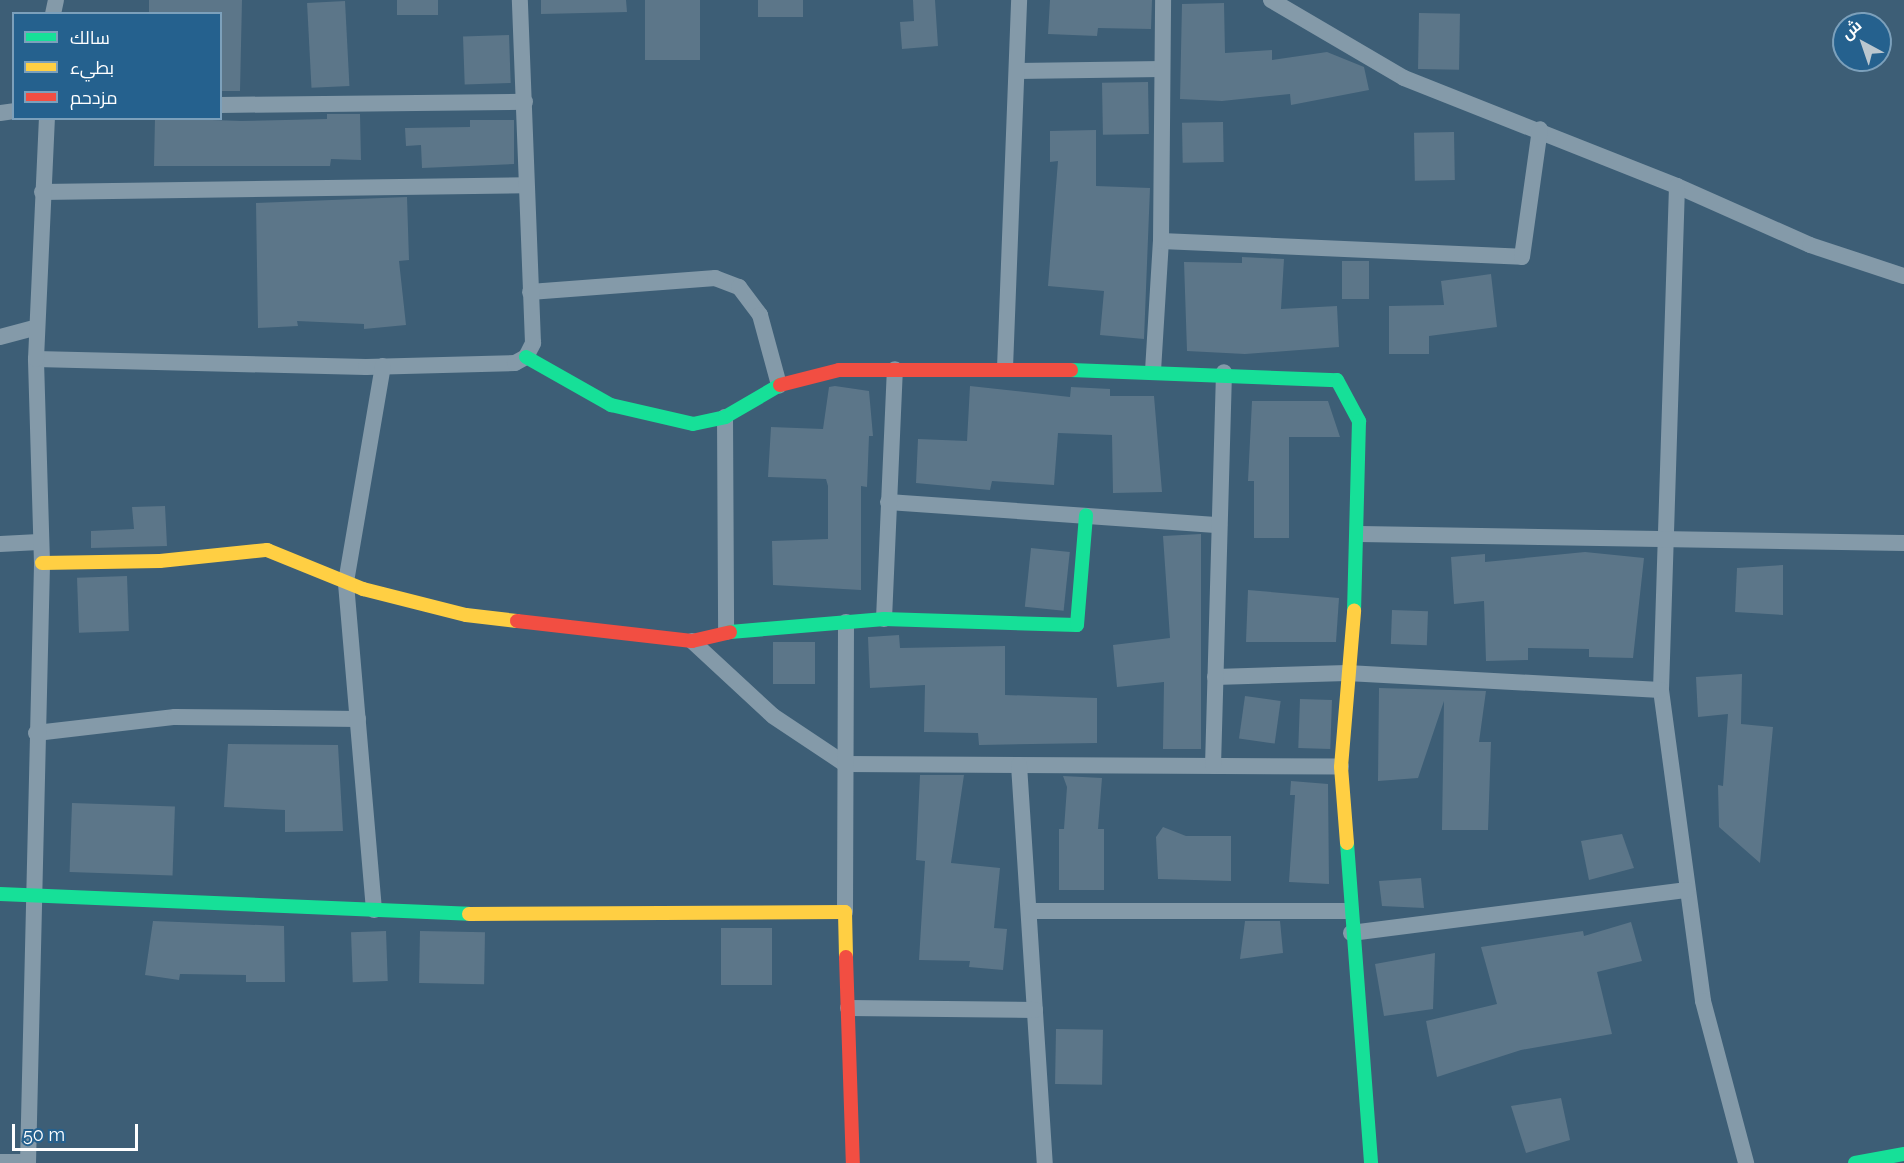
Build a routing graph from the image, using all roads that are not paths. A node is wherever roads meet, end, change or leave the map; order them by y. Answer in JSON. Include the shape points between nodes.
{"nodes":[{"id":1,"x":520,"y":0,"type":"edge"},
{"id":2,"x":1019,"y":0,"type":"edge"},
{"id":3,"x":1162,"y":0,"type":"edge"},
{"id":4,"x":1271,"y":0,"type":"edge"},
{"id":5,"x":1162,"y":69,"type":"junction"},
{"id":6,"x":1017,"y":71,"type":"junction"},
{"id":7,"x":525,"y":102,"type":"junction"},
{"id":8,"x":222,"y":105,"type":"edge"},
{"id":9,"x":47,"y":120,"type":"edge"},
{"id":10,"x":1540,"y":129,"type":"junction"},
{"id":11,"x":525,"y":185,"type":"junction"},
{"id":12,"x":1677,"y":186,"type":"junction"},
{"id":13,"x":42,"y":192,"type":"junction"},
{"id":14,"x":1161,"y":241,"type":"junction"},
{"id":15,"x":1904,"y":276,"type":"edge"},
{"id":16,"x":530,"y":292,"type":"junction"},
{"id":17,"x":37,"y":327,"type":"junction"},
{"id":18,"x":0,"y":337,"type":"edge"},
{"id":19,"x":526,"y":357,"type":"junction"},
{"id":20,"x":36,"y":359,"type":"junction"},
{"id":21,"x":383,"y":366,"type":"junction"},
{"id":22,"x":1005,"y":368,"type":"junction"},
{"id":23,"x":895,"y":369,"type":"junction"},
{"id":24,"x":1153,"y":371,"type":"junction"},
{"id":25,"x":1224,"y":372,"type":"junction"},
{"id":26,"x":779,"y":384,"type":"junction"},
{"id":27,"x":724,"y":417,"type":"junction"},
{"id":28,"x":888,"y":502,"type":"junction"},
{"id":29,"x":1086,"y":515,"type":"junction"},
{"id":30,"x":1220,"y":525,"type":"junction"},
{"id":31,"x":1360,"y":534,"type":"junction"},
{"id":32,"x":1662,"y":539,"type":"junction"},
{"id":33,"x":39,"y":542,"type":"junction"},
{"id":34,"x":1904,"y":543,"type":"edge"},
{"id":35,"x":0,"y":544,"type":"edge"},
{"id":36,"x":42,"y":563,"type":"junction"},
{"id":37,"x":346,"y":582,"type":"junction"},
{"id":38,"x":884,"y":619,"type":"junction"},
{"id":39,"x":846,"y":622,"type":"junction"},
{"id":40,"x":726,"y":632,"type":"junction"},
{"id":41,"x":692,"y":641,"type":"junction"},
{"id":42,"x":1347,"y":674,"type":"junction"},
{"id":43,"x":1215,"y":677,"type":"junction"},
{"id":44,"x":1661,"y":690,"type":"junction"},
{"id":45,"x":358,"y":719,"type":"junction"},
{"id":46,"x":36,"y":733,"type":"junction"},
{"id":47,"x":845,"y":764,"type":"junction"},
{"id":48,"x":1019,"y":765,"type":"junction"},
{"id":49,"x":1213,"y":766,"type":"junction"},
{"id":50,"x":1341,"y":766,"type":"junction"},
{"id":51,"x":1687,"y":890,"type":"junction"},
{"id":52,"x":32,"y":893,"type":"junction"},
{"id":53,"x":0,"y":894,"type":"edge"},
{"id":54,"x":374,"y":910,"type":"junction"},
{"id":55,"x":1029,"y":911,"type":"junction"},
{"id":56,"x":1350,"y":911,"type":"junction"},
{"id":57,"x":845,"y":912,"type":"junction"},
{"id":58,"x":1351,"y":933,"type":"junction"},
{"id":59,"x":848,"y":1008,"type":"junction"},
{"id":60,"x":1035,"y":1010,"type":"junction"},
{"id":61,"x":1904,"y":1154,"type":"edge"},
{"id":62,"x":0,"y":1162,"type":"edge"},
{"id":63,"x":28,"y":1162,"type":"edge"},
{"id":64,"x":1904,"y":1162,"type":"edge"},
{"id":65,"x":853,"y":1163,"type":"edge"},
{"id":66,"x":1045,"y":1163,"type":"edge"},
{"id":67,"x":1371,"y":1163,"type":"edge"},
{"id":68,"x":1746,"y":1163,"type":"edge"},
{"id":69,"x":1855,"y":1163,"type":"edge"},
{"id":70,"x":1899,"y":1163,"type":"edge"}],
"edges":[{"from":1,"to":7,"type":"street"},
{"from":2,"to":6,"type":"street"},
{"from":3,"to":5,"type":"street"},
{"from":4,"to":10,"type":"street","via":[[1404,78]]},
{"from":5,"to":6,"type":"street"},
{"from":5,"to":14,"type":"street"},
{"from":6,"to":22,"type":"street"},
{"from":7,"to":8,"type":"street"},
{"from":7,"to":11,"type":"street"},
{"from":9,"to":13,"type":"street"},
{"from":10,"to":12,"type":"street"},
{"from":10,"to":14,"type":"street","via":[[1522,257]]},
{"from":11,"to":13,"type":"street"},
{"from":11,"to":16,"type":"street"},
{"from":12,"to":15,"type":"street","via":[[1810,245]]},
{"from":12,"to":32,"type":"street"},
{"from":13,"to":17,"type":"street"},
{"from":14,"to":24,"type":"street"},
{"from":16,"to":19,"type":"street","via":[[533,342]]},
{"from":16,"to":26,"type":"street","via":[[715,278],[739,287],[760,315]]},
{"from":17,"to":18,"type":"street"},
{"from":17,"to":20,"type":"street"},
{"from":19,"to":21,"type":"street","via":[[515,363]]},
{"from":19,"to":27,"type":"main road","via":[[576,389],[651,418],[693,424]]},
{"from":20,"to":21,"type":"street"},
{"from":20,"to":33,"type":"street"},
{"from":21,"to":37,"type":"street"},
{"from":22,"to":23,"type":"main road"},
{"from":22,"to":24,"type":"main road"},
{"from":23,"to":26,"type":"main road","via":[[839,370]]},
{"from":23,"to":28,"type":"street"},
{"from":24,"to":25,"type":"main road"},
{"from":25,"to":30,"type":"street"},
{"from":25,"to":31,"type":"main road","via":[[1337,380],[1359,421]]},
{"from":26,"to":27,"type":"main road"},
{"from":27,"to":40,"type":"street"},
{"from":28,"to":29,"type":"street"},
{"from":28,"to":38,"type":"street"},
{"from":29,"to":30,"type":"street"},
{"from":29,"to":38,"type":"main road","via":[[1077,625],[1002,628]]},
{"from":30,"to":43,"type":"street"},
{"from":31,"to":32,"type":"street"},
{"from":31,"to":42,"type":"main road"},
{"from":32,"to":34,"type":"street"},
{"from":32,"to":44,"type":"street"},
{"from":33,"to":35,"type":"street"},
{"from":33,"to":36,"type":"street"},
{"from":36,"to":37,"type":"main road","via":[[160,561],[267,550]]},
{"from":36,"to":46,"type":"street"},
{"from":37,"to":41,"type":"main road","via":[[466,615]]},
{"from":37,"to":45,"type":"street"},
{"from":38,"to":39,"type":"main road"},
{"from":39,"to":40,"type":"main road"},
{"from":39,"to":47,"type":"street"},
{"from":40,"to":41,"type":"main road"},
{"from":41,"to":47,"type":"street","via":[[773,716]]},
{"from":42,"to":43,"type":"street"},
{"from":42,"to":44,"type":"street"},
{"from":42,"to":50,"type":"main road"},
{"from":43,"to":49,"type":"street"},
{"from":44,"to":51,"type":"street"},
{"from":45,"to":46,"type":"street","via":[[175,717]]},
{"from":45,"to":54,"type":"street"},
{"from":46,"to":52,"type":"street"},
{"from":47,"to":48,"type":"street"},
{"from":47,"to":57,"type":"street"},
{"from":48,"to":49,"type":"street"},
{"from":48,"to":55,"type":"street"},
{"from":49,"to":50,"type":"street"},
{"from":50,"to":56,"type":"main road"},
{"from":51,"to":58,"type":"street"},
{"from":51,"to":68,"type":"street","via":[[1703,1001]]},
{"from":52,"to":53,"type":"main road"},
{"from":52,"to":54,"type":"main road"},
{"from":52,"to":63,"type":"street"},
{"from":54,"to":57,"type":"main road"},
{"from":55,"to":56,"type":"street"},
{"from":55,"to":60,"type":"street"},
{"from":56,"to":58,"type":"main road"},
{"from":57,"to":59,"type":"main road"},
{"from":58,"to":67,"type":"main road"},
{"from":59,"to":60,"type":"street"},
{"from":59,"to":65,"type":"main road"},
{"from":60,"to":66,"type":"street"},
{"from":61,"to":69,"type":"main road"},
{"from":62,"to":63,"type":"street"},
{"from":64,"to":70,"type":"main road"}]}
